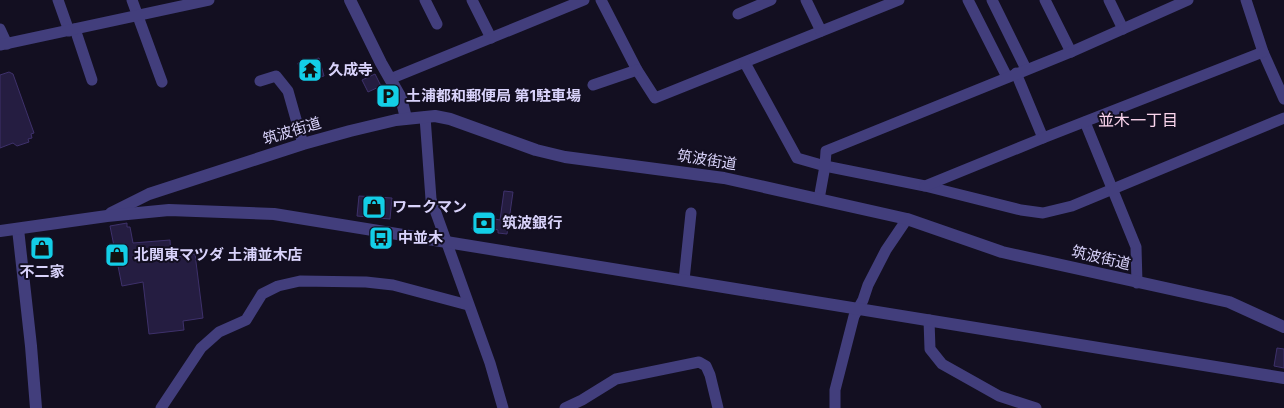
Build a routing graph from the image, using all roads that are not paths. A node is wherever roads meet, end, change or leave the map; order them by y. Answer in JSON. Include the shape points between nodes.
{"nodes":[{"id":1,"x":58,"y":0,"type":"edge"},
{"id":2,"x":132,"y":0,"type":"edge"},
{"id":3,"x":208,"y":0,"type":"edge"},
{"id":4,"x":350,"y":0,"type":"edge"},
{"id":5,"x":425,"y":0,"type":"edge"},
{"id":6,"x":472,"y":0,"type":"edge"},
{"id":7,"x":584,"y":0,"type":"edge"},
{"id":8,"x":600,"y":0,"type":"edge"},
{"id":9,"x":771,"y":0,"type":"edge"},
{"id":10,"x":806,"y":0,"type":"edge"},
{"id":11,"x":898,"y":0,"type":"edge"},
{"id":12,"x":968,"y":0,"type":"edge"},
{"id":13,"x":992,"y":0,"type":"edge"},
{"id":14,"x":1045,"y":0,"type":"edge"},
{"id":15,"x":1109,"y":0,"type":"edge"},
{"id":16,"x":1188,"y":0,"type":"edge"},
{"id":17,"x":1246,"y":0,"type":"edge"},
{"id":18,"x":871,"y":5,"type":"edge"},
{"id":19,"x":738,"y":14,"type":"dead end"},
{"id":20,"x":137,"y":16,"type":"junction"},
{"id":21,"x":437,"y":24,"type":"dead end"},
{"id":22,"x":0,"y":29,"type":"edge"},
{"id":23,"x":1123,"y":29,"type":"junction"},
{"id":24,"x":72,"y":30,"type":"junction"},
{"id":25,"x":821,"y":30,"type":"junction"},
{"id":26,"x":491,"y":38,"type":"junction"},
{"id":27,"x":3,"y":44,"type":"edge"},
{"id":28,"x":1071,"y":52,"type":"junction"},
{"id":29,"x":1263,"y":52,"type":"junction"},
{"id":30,"x":745,"y":63,"type":"junction"},
{"id":31,"x":638,"y":70,"type":"junction"},
{"id":32,"x":1017,"y":73,"type":"junction"},
{"id":33,"x":390,"y":79,"type":"junction"},
{"id":34,"x":92,"y":80,"type":"dead end"},
{"id":35,"x":260,"y":81,"type":"dead end"},
{"id":36,"x":162,"y":82,"type":"dead end"},
{"id":37,"x":593,"y":86,"type":"dead end"},
{"id":38,"x":1284,"y":99,"type":"edge"},
{"id":39,"x":425,"y":117,"type":"junction"},
{"id":40,"x":406,"y":118,"type":"junction"},
{"id":41,"x":1284,"y":118,"type":"edge"},
{"id":42,"x":1085,"y":122,"type":"junction"},
{"id":43,"x":1043,"y":138,"type":"junction"},
{"id":44,"x":303,"y":144,"type":"junction"},
{"id":45,"x":825,"y":166,"type":"junction"},
{"id":46,"x":925,"y":186,"type":"junction"},
{"id":47,"x":167,"y":188,"type":"junction"},
{"id":48,"x":1113,"y":189,"type":"junction"},
{"id":49,"x":140,"y":198,"type":"junction"},
{"id":50,"x":819,"y":199,"type":"junction"},
{"id":51,"x":169,"y":210,"type":"junction"},
{"id":52,"x":135,"y":212,"type":"junction"},
{"id":53,"x":691,"y":213,"type":"dead end"},
{"id":54,"x":107,"y":216,"type":"junction"},
{"id":55,"x":907,"y":219,"type":"junction"},
{"id":56,"x":18,"y":229,"type":"junction"},
{"id":57,"x":0,"y":231,"type":"edge"},
{"id":58,"x":447,"y":241,"type":"junction"},
{"id":59,"x":684,"y":280,"type":"junction"},
{"id":60,"x":1137,"y":282,"type":"junction"},
{"id":61,"x":468,"y":305,"type":"junction"},
{"id":62,"x":859,"y":308,"type":"junction"},
{"id":63,"x":929,"y":320,"type":"junction"},
{"id":64,"x":1284,"y":327,"type":"edge"},
{"id":65,"x":1284,"y":378,"type":"edge"},
{"id":66,"x":36,"y":408,"type":"edge"},
{"id":67,"x":162,"y":408,"type":"edge"},
{"id":68,"x":503,"y":408,"type":"edge"},
{"id":69,"x":565,"y":408,"type":"edge"},
{"id":70,"x":718,"y":408,"type":"edge"},
{"id":71,"x":835,"y":408,"type":"edge"},
{"id":72,"x":1036,"y":408,"type":"edge"}],
"edges":[{"from":1,"to":24,"type":"street"},
{"from":2,"to":20,"type":"street"},
{"from":3,"to":20,"type":"street"},
{"from":4,"to":33,"type":"street"},
{"from":5,"to":21,"type":"street"},
{"from":6,"to":26,"type":"street"},
{"from":7,"to":26,"type":"street"},
{"from":8,"to":31,"type":"street"},
{"from":9,"to":19,"type":"street"},
{"from":10,"to":25,"type":"street"},
{"from":11,"to":18,"type":"street"},
{"from":12,"to":32,"type":"street"},
{"from":13,"to":32,"type":"street"},
{"from":14,"to":28,"type":"street"},
{"from":15,"to":23,"type":"street"},
{"from":16,"to":23,"type":"street"},
{"from":17,"to":29,"type":"street"},
{"from":18,"to":25,"type":"street"},
{"from":20,"to":24,"type":"street"},
{"from":20,"to":36,"type":"street"},
{"from":22,"to":27,"type":"street"},
{"from":23,"to":28,"type":"street"},
{"from":24,"to":27,"type":"street"},
{"from":24,"to":34,"type":"street"},
{"from":25,"to":30,"type":"street"},
{"from":26,"to":33,"type":"street"},
{"from":28,"to":32,"type":"street"},
{"from":29,"to":38,"type":"street"},
{"from":29,"to":42,"type":"street"},
{"from":30,"to":31,"type":"street","via":[[655,98]]},
{"from":30,"to":45,"type":"street","via":[[796,158]]},
{"from":31,"to":37,"type":"street"},
{"from":32,"to":43,"type":"street"},
{"from":32,"to":45,"type":"street","via":[[826,151]]},
{"from":33,"to":40,"type":"street","via":[[404,105]]},
{"from":35,"to":44,"type":"street","via":[[276,76],[288,91]]},
{"from":39,"to":40,"type":"street","name":"筑波街道"},
{"from":39,"to":50,"type":"street","name":"筑波街道","via":[[450,119],[565,157],[724,178]]},
{"from":39,"to":58,"type":"street","via":[[431,198]]},
{"from":40,"to":44,"type":"street","name":"筑波街道"},
{"from":41,"to":48,"type":"street"},
{"from":42,"to":43,"type":"street"},
{"from":42,"to":48,"type":"street"},
{"from":43,"to":46,"type":"street"},
{"from":44,"to":47,"type":"street","name":"筑波街道"},
{"from":45,"to":46,"type":"street"},
{"from":45,"to":50,"type":"street"},
{"from":46,"to":48,"type":"street","via":[[1043,213],[1072,206]]},
{"from":47,"to":49,"type":"street","name":"筑波街道"},
{"from":47,"to":51,"type":"street"},
{"from":48,"to":60,"type":"street","via":[[1136,247]]},
{"from":49,"to":52,"type":"street"},
{"from":49,"to":54,"type":"street","name":"筑波街道"},
{"from":50,"to":55,"type":"street","name":"筑波街道"},
{"from":51,"to":52,"type":"street"},
{"from":51,"to":58,"type":"street","via":[[274,214]]},
{"from":52,"to":54,"type":"street"},
{"from":53,"to":59,"type":"street"},
{"from":54,"to":56,"type":"street"},
{"from":55,"to":60,"type":"street","name":"筑波街道","via":[[1002,252]]},
{"from":55,"to":62,"type":"street","via":[[886,250]]},
{"from":56,"to":57,"type":"street"},
{"from":56,"to":66,"type":"street"},
{"from":58,"to":59,"type":"street"},
{"from":58,"to":61,"type":"street"},
{"from":59,"to":62,"type":"street"},
{"from":60,"to":64,"type":"street","name":"筑波街道","via":[[1229,302]]},
{"from":61,"to":67,"type":"street","via":[[393,285],[366,282],[300,281],[278,286],[262,294],[246,320],[219,332],[202,348]]},
{"from":61,"to":68,"type":"street"},
{"from":62,"to":63,"type":"street"},
{"from":62,"to":71,"type":"street","via":[[841,364]]},
{"from":63,"to":65,"type":"street"},
{"from":63,"to":72,"type":"street","via":[[930,349],[942,364],[999,396]]},
{"from":69,"to":70,"type":"street","via":[[616,379],[698,362],[706,366],[710,375]]}]}
